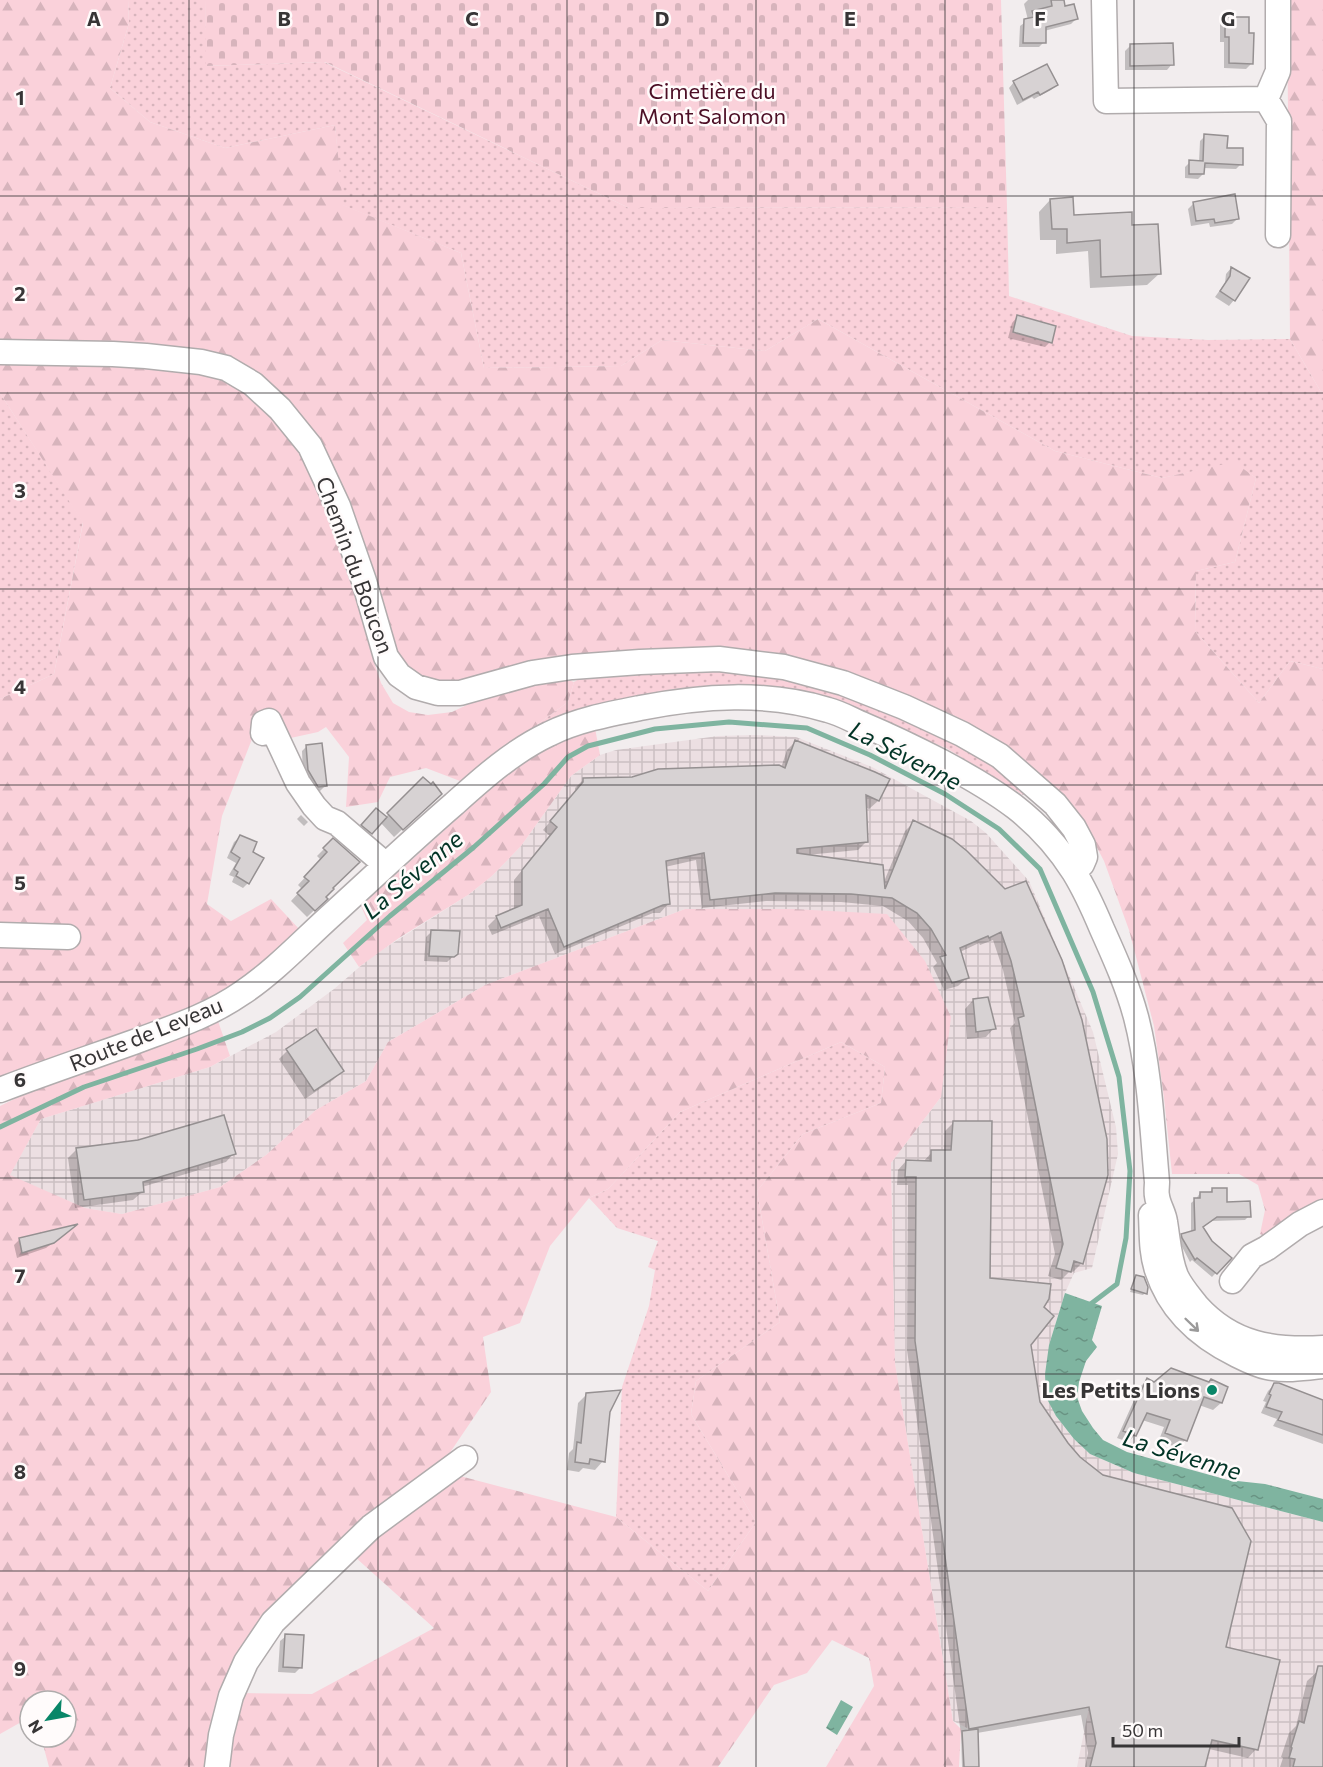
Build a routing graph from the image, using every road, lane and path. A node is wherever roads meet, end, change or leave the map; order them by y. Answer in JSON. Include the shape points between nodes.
{"nodes":[{"id":1,"x":1104,"y":0,"type":"edge"},
{"id":2,"x":1278,"y":0,"type":"edge"},
{"id":3,"x":1266,"y":99,"type":"junction"},
{"id":4,"x":1278,"y":235,"type":"dead end"},
{"id":5,"x":3,"y":354,"type":"edge"},
{"id":6,"x":263,"y":733,"type":"dead end"},
{"id":7,"x":386,"y":865,"type":"junction"},
{"id":8,"x":1074,"y":872,"type":"junction"},
{"id":9,"x":0,"y":935,"type":"edge"},
{"id":10,"x":68,"y":937,"type":"dead end"},
{"id":11,"x":0,"y":1090,"type":"edge"},
{"id":12,"x":1157,"y":1189,"type":"junction"},
{"id":13,"x":1323,"y":1212,"type":"edge"},
{"id":14,"x":1232,"y":1281,"type":"dead end"},
{"id":15,"x":1323,"y":1347,"type":"edge"},
{"id":16,"x":1323,"y":1366,"type":"edge"},
{"id":17,"x":465,"y":1458,"type":"dead end"},
{"id":18,"x":217,"y":1767,"type":"edge"}],
"edges":[{"from":1,"to":3,"type":"street","via":[[1106,101]]},
{"from":2,"to":3,"type":"street","via":[[1278,71]]},
{"from":3,"to":4,"type":"street","via":[[1279,121]]},
{"from":5,"to":8,"type":"street","name":"Chemin du Boucon","via":[[124,354],[201,362],[226,368],[252,384],[280,409],[310,446],[338,506],[386,657],[399,675],[416,687],[460,693],[572,667],[719,659],[784,667],[843,683],[904,707],[1000,756],[1055,804],[1074,828],[1085,857]]},
{"from":6,"to":7,"type":"street","via":[[264,723],[269,722],[298,783],[325,818],[337,823]]},
{"from":7,"to":8,"type":"street","name":"Route de Leveau","via":[[507,759],[551,732],[582,721],[674,702],[749,698],[830,710],[930,756],[1018,808]]},
{"from":7,"to":11,"type":"street","name":"Route de Leveau","via":[[266,974],[226,1003],[174,1027]]},
{"from":8,"to":12,"type":"street","name":"Route de Leveau","via":[[1118,966],[1136,1017],[1147,1077]]},
{"from":9,"to":10,"type":"street"},
{"from":12,"to":15,"type":"street","via":[[1171,1261],[1190,1298],[1203,1312],[1238,1338],[1296,1349]]},
{"from":12,"to":16,"type":"street","one_way":true,"via":[[1151,1209],[1157,1270],[1190,1325],[1210,1341],[1260,1365],[1297,1369]]},
{"from":13,"to":14,"type":"street","via":[[1252,1256]]},
{"from":17,"to":18,"type":"street","via":[[371,1527],[273,1622],[246,1662],[231,1696]]}]}
